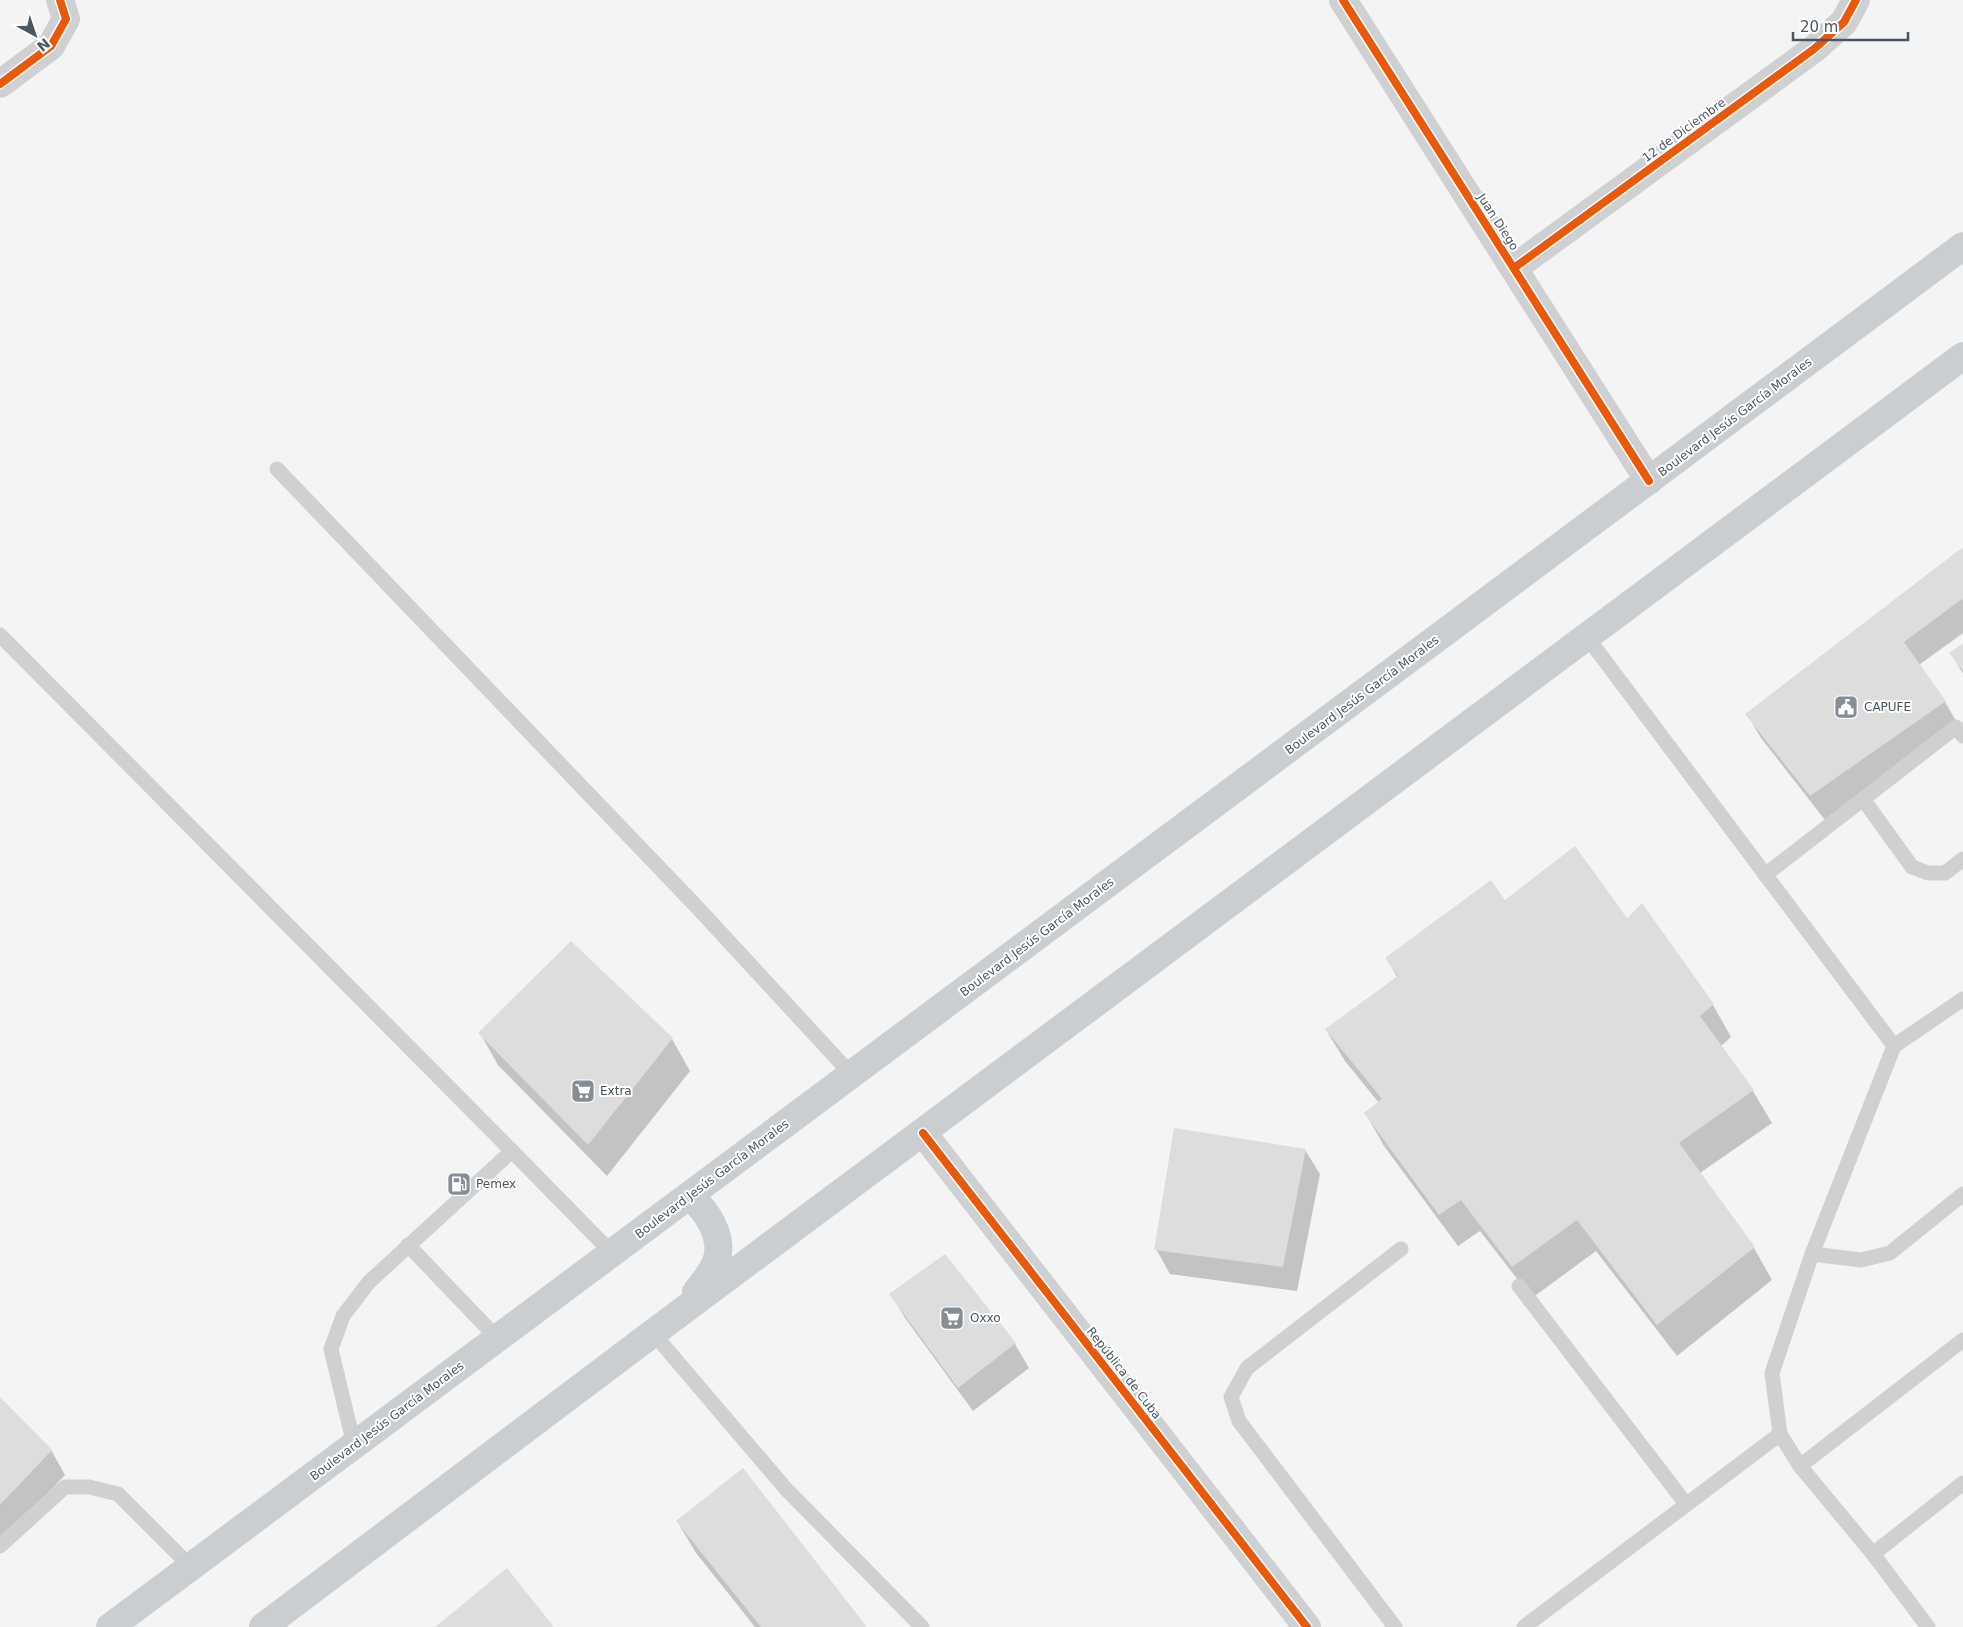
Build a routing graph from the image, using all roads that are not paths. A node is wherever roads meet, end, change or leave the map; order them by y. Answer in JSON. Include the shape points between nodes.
{"nodes":[{"id":1,"x":60,"y":0,"type":"edge"},
{"id":2,"x":1343,"y":0,"type":"edge"},
{"id":3,"x":1856,"y":0,"type":"edge"},
{"id":4,"x":0,"y":84,"type":"edge"},
{"id":5,"x":1963,"y":246,"type":"edge"},
{"id":6,"x":1514,"y":268,"type":"junction"},
{"id":7,"x":1963,"y":356,"type":"edge"},
{"id":8,"x":277,"y":469,"type":"dead end"},
{"id":9,"x":1649,"y":481,"type":"junction"},
{"id":10,"x":0,"y":635,"type":"edge"},
{"id":11,"x":1587,"y":636,"type":"junction"},
{"id":12,"x":1963,"y":736,"type":"edge"},
{"id":13,"x":1863,"y":799,"type":"junction"},
{"id":14,"x":1963,"y":859,"type":"edge"},
{"id":15,"x":1765,"y":875,"type":"junction"},
{"id":16,"x":1963,"y":999,"type":"edge"},
{"id":17,"x":1894,"y":1046,"type":"junction"},
{"id":18,"x":852,"y":1075,"type":"junction"},
{"id":19,"x":923,"y":1133,"type":"junction"},
{"id":20,"x":512,"y":1151,"type":"junction"},
{"id":21,"x":1963,"y":1194,"type":"edge"},
{"id":22,"x":689,"y":1196,"type":"junction"},
{"id":23,"x":408,"y":1245,"type":"junction"},
{"id":24,"x":1401,"y":1249,"type":"dead end"},
{"id":25,"x":612,"y":1253,"type":"junction"},
{"id":26,"x":1812,"y":1254,"type":"junction"},
{"id":27,"x":1519,"y":1286,"type":"dead end"},
{"id":28,"x":653,"y":1333,"type":"junction"},
{"id":29,"x":498,"y":1338,"type":"junction"},
{"id":30,"x":1963,"y":1340,"type":"edge"},
{"id":31,"x":1780,"y":1434,"type":"junction"},
{"id":32,"x":354,"y":1445,"type":"junction"},
{"id":33,"x":1800,"y":1466,"type":"junction"},
{"id":34,"x":1963,"y":1483,"type":"edge"},
{"id":35,"x":1686,"y":1504,"type":"junction"},
{"id":36,"x":0,"y":1546,"type":"edge"},
{"id":37,"x":1873,"y":1554,"type":"junction"},
{"id":38,"x":191,"y":1567,"type":"junction"},
{"id":39,"x":110,"y":1627,"type":"edge"},
{"id":40,"x":263,"y":1627,"type":"edge"},
{"id":41,"x":922,"y":1627,"type":"edge"},
{"id":42,"x":1307,"y":1627,"type":"edge"},
{"id":43,"x":1395,"y":1627,"type":"edge"},
{"id":44,"x":1524,"y":1627,"type":"edge"},
{"id":45,"x":1928,"y":1627,"type":"edge"}],
"edges":[{"from":1,"to":4,"type":"street","via":[[66,19],[51,46]]},
{"from":2,"to":6,"type":"street","name":"Juan Diego"},
{"from":3,"to":6,"type":"street","name":"12 de Diciembre","via":[[1844,22],[1814,49]]},
{"from":5,"to":9,"type":"main road","name":"Boulevard Jesús García Morales"},
{"from":6,"to":9,"type":"street","name":"Juan Diego"},
{"from":7,"to":11,"type":"main road"},
{"from":8,"to":18,"type":"lane","via":[[696,906]]},
{"from":9,"to":18,"type":"main road","name":"Boulevard Jesús García Morales"},
{"from":10,"to":20,"type":"lane"},
{"from":11,"to":15,"type":"lane"},
{"from":11,"to":19,"type":"main road"},
{"from":12,"to":13,"type":"lane","via":[[1956,727]]},
{"from":13,"to":14,"type":"lane","via":[[1912,867],[1928,873],[1945,873]]},
{"from":13,"to":15,"type":"lane"},
{"from":15,"to":17,"type":"lane"},
{"from":16,"to":17,"type":"lane"},
{"from":17,"to":26,"type":"lane"},
{"from":18,"to":22,"type":"main road","name":"Boulevard Jesús García Morales"},
{"from":19,"to":28,"type":"main road"},
{"from":19,"to":42,"type":"street","name":"República de Cuba"},
{"from":20,"to":23,"type":"lane"},
{"from":20,"to":25,"type":"lane"},
{"from":21,"to":26,"type":"lane","via":[[1890,1253],[1861,1260]]},
{"from":22,"to":25,"type":"main road","name":"Boulevard Jesús García Morales"},
{"from":22,"to":28,"type":"main road","via":[[704,1210],[714,1228],[717,1261],[697,1291]]},
{"from":23,"to":29,"type":"lane"},
{"from":23,"to":32,"type":"lane","via":[[369,1282],[343,1316],[331,1349]]},
{"from":24,"to":43,"type":"lane","via":[[1247,1368],[1231,1397],[1239,1422]]},
{"from":25,"to":29,"type":"main road","name":"Boulevard Jesús García Morales"},
{"from":26,"to":31,"type":"lane","via":[[1772,1373]]},
{"from":27,"to":35,"type":"lane"},
{"from":28,"to":40,"type":"main road"},
{"from":28,"to":41,"type":"lane","via":[[786,1489]]},
{"from":29,"to":32,"type":"main road","name":"Boulevard Jesús García Morales"},
{"from":30,"to":33,"type":"lane"},
{"from":31,"to":33,"type":"lane"},
{"from":31,"to":35,"type":"lane"},
{"from":32,"to":38,"type":"main road","name":"Boulevard Jesús García Morales"},
{"from":33,"to":37,"type":"lane"},
{"from":34,"to":37,"type":"lane"},
{"from":35,"to":44,"type":"lane"},
{"from":36,"to":38,"type":"lane","via":[[65,1487],[89,1487],[118,1494]]},
{"from":37,"to":45,"type":"lane"},
{"from":38,"to":39,"type":"main road","name":"Boulevard Jesús García Morales"}]}
